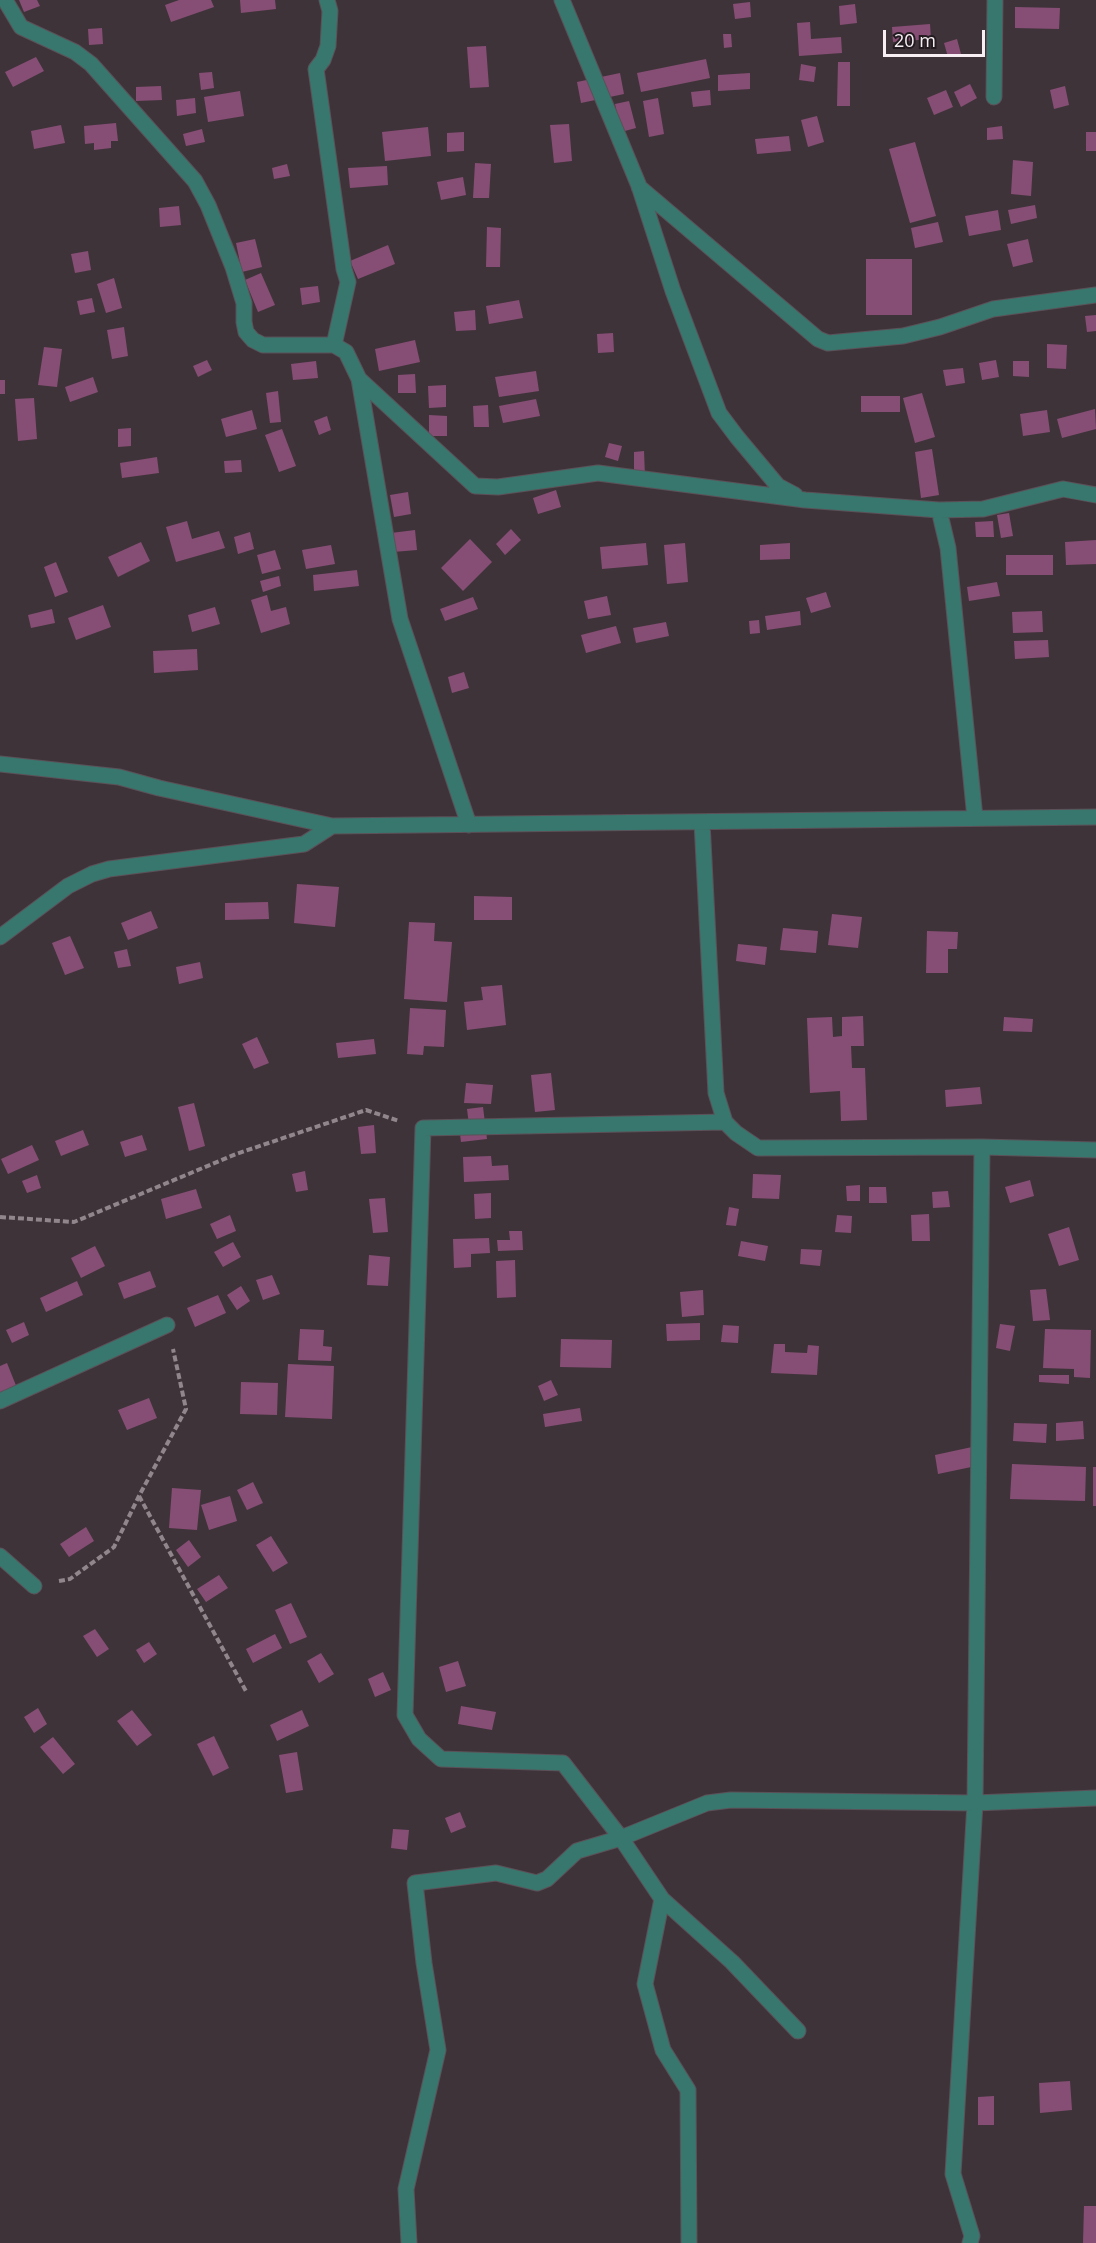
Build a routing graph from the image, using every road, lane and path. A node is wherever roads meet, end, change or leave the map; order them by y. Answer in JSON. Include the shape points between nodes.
{"nodes":[{"id":1,"x":5,"y":0,"type":"edge"},
{"id":2,"x":327,"y":0,"type":"edge"},
{"id":3,"x":562,"y":0,"type":"edge"},
{"id":4,"x":995,"y":0,"type":"edge"},
{"id":5,"x":994,"y":97,"type":"dead end"},
{"id":6,"x":639,"y":186,"type":"junction"},
{"id":7,"x":1096,"y":295,"type":"edge"},
{"id":8,"x":334,"y":345,"type":"junction"},
{"id":9,"x":359,"y":379,"type":"junction"},
{"id":10,"x":1096,"y":495,"type":"edge"},
{"id":11,"x":805,"y":500,"type":"junction"},
{"id":12,"x":939,"y":510,"type":"junction"},
{"id":13,"x":0,"y":764,"type":"edge"},
{"id":14,"x":1096,"y":817,"type":"edge"},
{"id":15,"x":975,"y":818,"type":"junction"},
{"id":16,"x":702,"y":822,"type":"junction"},
{"id":17,"x":469,"y":825,"type":"junction"},
{"id":18,"x":332,"y":826,"type":"junction"},
{"id":19,"x":0,"y":937,"type":"edge"},
{"id":20,"x":725,"y":1122,"type":"junction"},
{"id":21,"x":423,"y":1128,"type":"junction"},
{"id":22,"x":982,"y":1147,"type":"junction"},
{"id":23,"x":1096,"y":1150,"type":"edge"},
{"id":24,"x":0,"y":1217,"type":"edge"},
{"id":25,"x":167,"y":1325,"type":"joint"},
{"id":26,"x":0,"y":1401,"type":"edge"},
{"id":27,"x":139,"y":1496,"type":"junction"},
{"id":28,"x":0,"y":1556,"type":"edge"},
{"id":29,"x":34,"y":1586,"type":"joint"},
{"id":30,"x":247,"y":1693,"type":"dead end"},
{"id":31,"x":1096,"y":1798,"type":"edge"},
{"id":32,"x":975,"y":1803,"type":"junction"},
{"id":33,"x":621,"y":1838,"type":"junction"},
{"id":34,"x":662,"y":1899,"type":"junction"},
{"id":35,"x":798,"y":2031,"type":"dead end"},
{"id":36,"x":409,"y":2243,"type":"edge"},
{"id":37,"x":689,"y":2243,"type":"edge"},
{"id":38,"x":970,"y":2243,"type":"edge"}],
"edges":[{"from":1,"to":8,"type":"street","via":[[21,27],[75,52],[91,64],[195,181],[232,267],[244,303],[246,332],[253,340],[263,345]]},
{"from":2,"to":8,"type":"street","via":[[328,46],[316,69],[348,282]]},
{"from":3,"to":6,"type":"street"},
{"from":4,"to":5,"type":"street"},
{"from":6,"to":7,"type":"street","via":[[818,339],[828,343],[903,336],[993,309]]},
{"from":6,"to":11,"type":"street","via":[[719,413],[778,486]]},
{"from":8,"to":9,"type":"street","via":[[346,352]]},
{"from":9,"to":11,"type":"street","via":[[475,486],[498,487],[598,473]]},
{"from":9,"to":17,"type":"street","via":[[400,619]]},
{"from":10,"to":12,"type":"street","via":[[1063,489],[983,509]]},
{"from":11,"to":12,"type":"street"},
{"from":12,"to":15,"type":"street","via":[[948,548]]},
{"from":13,"to":18,"type":"street","via":[[119,777]]},
{"from":14,"to":15,"type":"street"},
{"from":15,"to":16,"type":"street"},
{"from":16,"to":17,"type":"street"},
{"from":16,"to":20,"type":"street","via":[[716,1093]]},
{"from":17,"to":18,"type":"street"},
{"from":18,"to":19,"type":"street","via":[[304,844],[92,874],[68,886]]},
{"from":20,"to":21,"type":"street"},
{"from":20,"to":22,"type":"street","via":[[758,1148]]},
{"from":21,"to":24,"type":"path","via":[[366,1110],[236,1154],[74,1222]]},
{"from":21,"to":33,"type":"street","via":[[405,1715],[419,1739],[441,1759],[563,1763]]},
{"from":22,"to":23,"type":"street"},
{"from":22,"to":32,"type":"street"},
{"from":25,"to":26,"type":"street"},
{"from":25,"to":27,"type":"path","via":[[186,1410]]},
{"from":27,"to":29,"type":"path","via":[[114,1547],[69,1579]]},
{"from":27,"to":30,"type":"path"},
{"from":28,"to":29,"type":"street"},
{"from":31,"to":32,"type":"street"},
{"from":32,"to":33,"type":"street","via":[[731,1800],[707,1803]]},
{"from":32,"to":38,"type":"street","via":[[953,2174],[972,2236]]},
{"from":33,"to":34,"type":"street"},
{"from":33,"to":36,"type":"street","via":[[577,1851],[547,1879],[537,1883],[496,1873],[415,1883],[438,2050],[406,2190]]},
{"from":34,"to":35,"type":"street","via":[[732,1962]]},
{"from":34,"to":37,"type":"street","via":[[645,1984],[663,2050],[688,2090]]}]}
